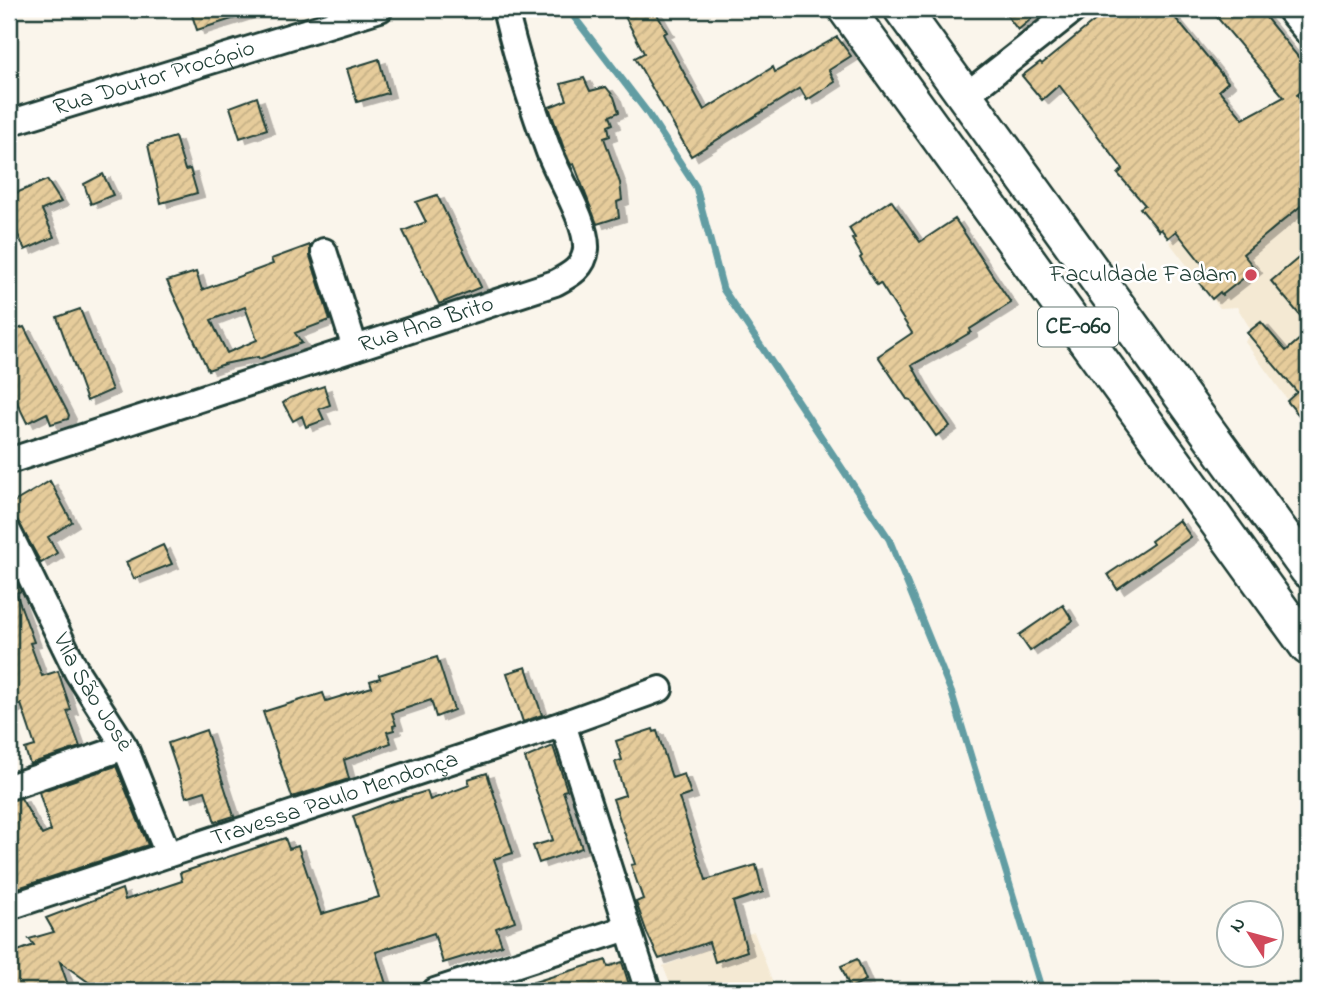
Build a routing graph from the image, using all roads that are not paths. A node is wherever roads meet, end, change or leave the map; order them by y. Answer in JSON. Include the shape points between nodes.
{"nodes":[{"id":1,"x":380,"y":9,"type":"edge"},
{"id":2,"x":506,"y":9,"type":"edge"},
{"id":3,"x":846,"y":9,"type":"edge"},
{"id":4,"x":902,"y":9,"type":"edge"},
{"id":5,"x":1076,"y":9,"type":"edge"},
{"id":6,"x":1288,"y":9,"type":"edge"},
{"id":7,"x":1308,"y":33,"type":"edge"},
{"id":8,"x":965,"y":96,"type":"junction"},
{"id":9,"x":9,"y":123,"type":"edge"},
{"id":10,"x":324,"y":251,"type":"dead end"},
{"id":11,"x":355,"y":348,"type":"junction"},
{"id":12,"x":9,"y":461,"type":"edge"},
{"id":13,"x":9,"y":533,"type":"edge"},
{"id":14,"x":1308,"y":569,"type":"edge"},
{"id":15,"x":1308,"y":647,"type":"edge"},
{"id":16,"x":660,"y":690,"type":"dead end"},
{"id":17,"x":563,"y":724,"type":"junction"},
{"id":18,"x":125,"y":747,"type":"junction"},
{"id":19,"x":12,"y":786,"type":"dead end"},
{"id":20,"x":168,"y":854,"type":"junction"},
{"id":21,"x":9,"y":907,"type":"edge"},
{"id":22,"x":627,"y":928,"type":"junction"},
{"id":23,"x":435,"y":991,"type":"edge"},
{"id":24,"x":648,"y":991,"type":"edge"}],
"edges":[{"from":1,"to":9,"type":"street","name":"Rua Doutor Procópio"},
{"from":2,"to":11,"type":"street","name":"Rua Ana Brito","via":[[548,150],[586,242],[582,263],[555,283]]},
{"from":3,"to":15,"type":"highway","number":"CE-060"},
{"from":4,"to":8,"type":"highway","number":"CE-060"},
{"from":5,"to":8,"type":"street"},
{"from":6,"to":7,"type":"street"},
{"from":8,"to":14,"type":"highway","number":"CE-060"},
{"from":10,"to":11,"type":"street"},
{"from":11,"to":12,"type":"street","name":"Rua Ana Brito"},
{"from":13,"to":18,"type":"street","name":"Vila São Josè","via":[[78,672]]},
{"from":16,"to":17,"type":"street","name":"Travessa Paulo Mendonça"},
{"from":17,"to":20,"type":"street","name":"Travessa Paulo Mendonça"},
{"from":17,"to":22,"type":"street"},
{"from":18,"to":19,"type":"street"},
{"from":18,"to":20,"type":"street","name":"Vila São Josè"},
{"from":20,"to":21,"type":"street","name":"Travessa Paulo Mendonça"},
{"from":22,"to":23,"type":"street"},
{"from":22,"to":24,"type":"street"}]}
